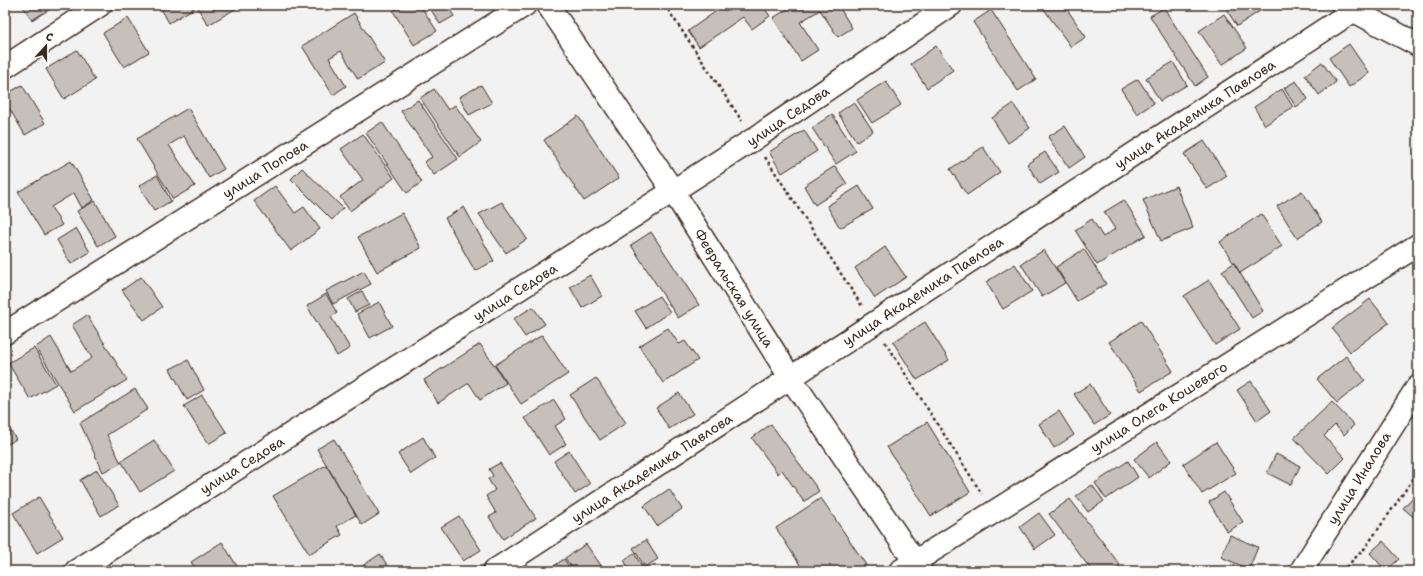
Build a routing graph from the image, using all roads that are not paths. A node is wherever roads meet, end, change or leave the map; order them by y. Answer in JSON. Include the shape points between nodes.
{"nodes":[{"id":1,"x":100,"y":5,"type":"edge"},
{"id":2,"x":525,"y":5,"type":"edge"},
{"id":3,"x":548,"y":5,"type":"edge"},
{"id":4,"x":951,"y":5,"type":"edge"},
{"id":5,"x":1348,"y":8,"type":"edge"},
{"id":6,"x":1418,"y":45,"type":"edge"},
{"id":7,"x":5,"y":68,"type":"edge"},
{"id":8,"x":673,"y":191,"type":"junction"},
{"id":9,"x":1418,"y":244,"type":"edge"},
{"id":10,"x":5,"y":333,"type":"edge"},
{"id":11,"x":790,"y":378,"type":"junction"},
{"id":12,"x":1416,"y":392,"type":"edge"},
{"id":13,"x":912,"y":568,"type":"edge"},
{"id":14,"x":76,"y":571,"type":"edge"},
{"id":15,"x":494,"y":571,"type":"edge"},
{"id":16,"x":1300,"y":571,"type":"edge"}],
"edges":[{"from":1,"to":7,"type":"street"},
{"from":2,"to":10,"type":"street","name":"улица Попова"},
{"from":3,"to":8,"type":"street","name":"Февральская улица"},
{"from":4,"to":8,"type":"street","name":"улица Седова"},
{"from":5,"to":6,"type":"street"},
{"from":5,"to":11,"type":"street","name":"улица Академика Павлова"},
{"from":8,"to":11,"type":"street","name":"Февральская улица"},
{"from":8,"to":14,"type":"street","name":"улица Седова"},
{"from":9,"to":13,"type":"street","name":"улица Олега Кошевого","via":[[993,511]]},
{"from":11,"to":13,"type":"street","name":"Февральская улица"},
{"from":11,"to":15,"type":"street","name":"улица Академика Павлова"},
{"from":12,"to":16,"type":"street","name":"улица Иналова"}]}
